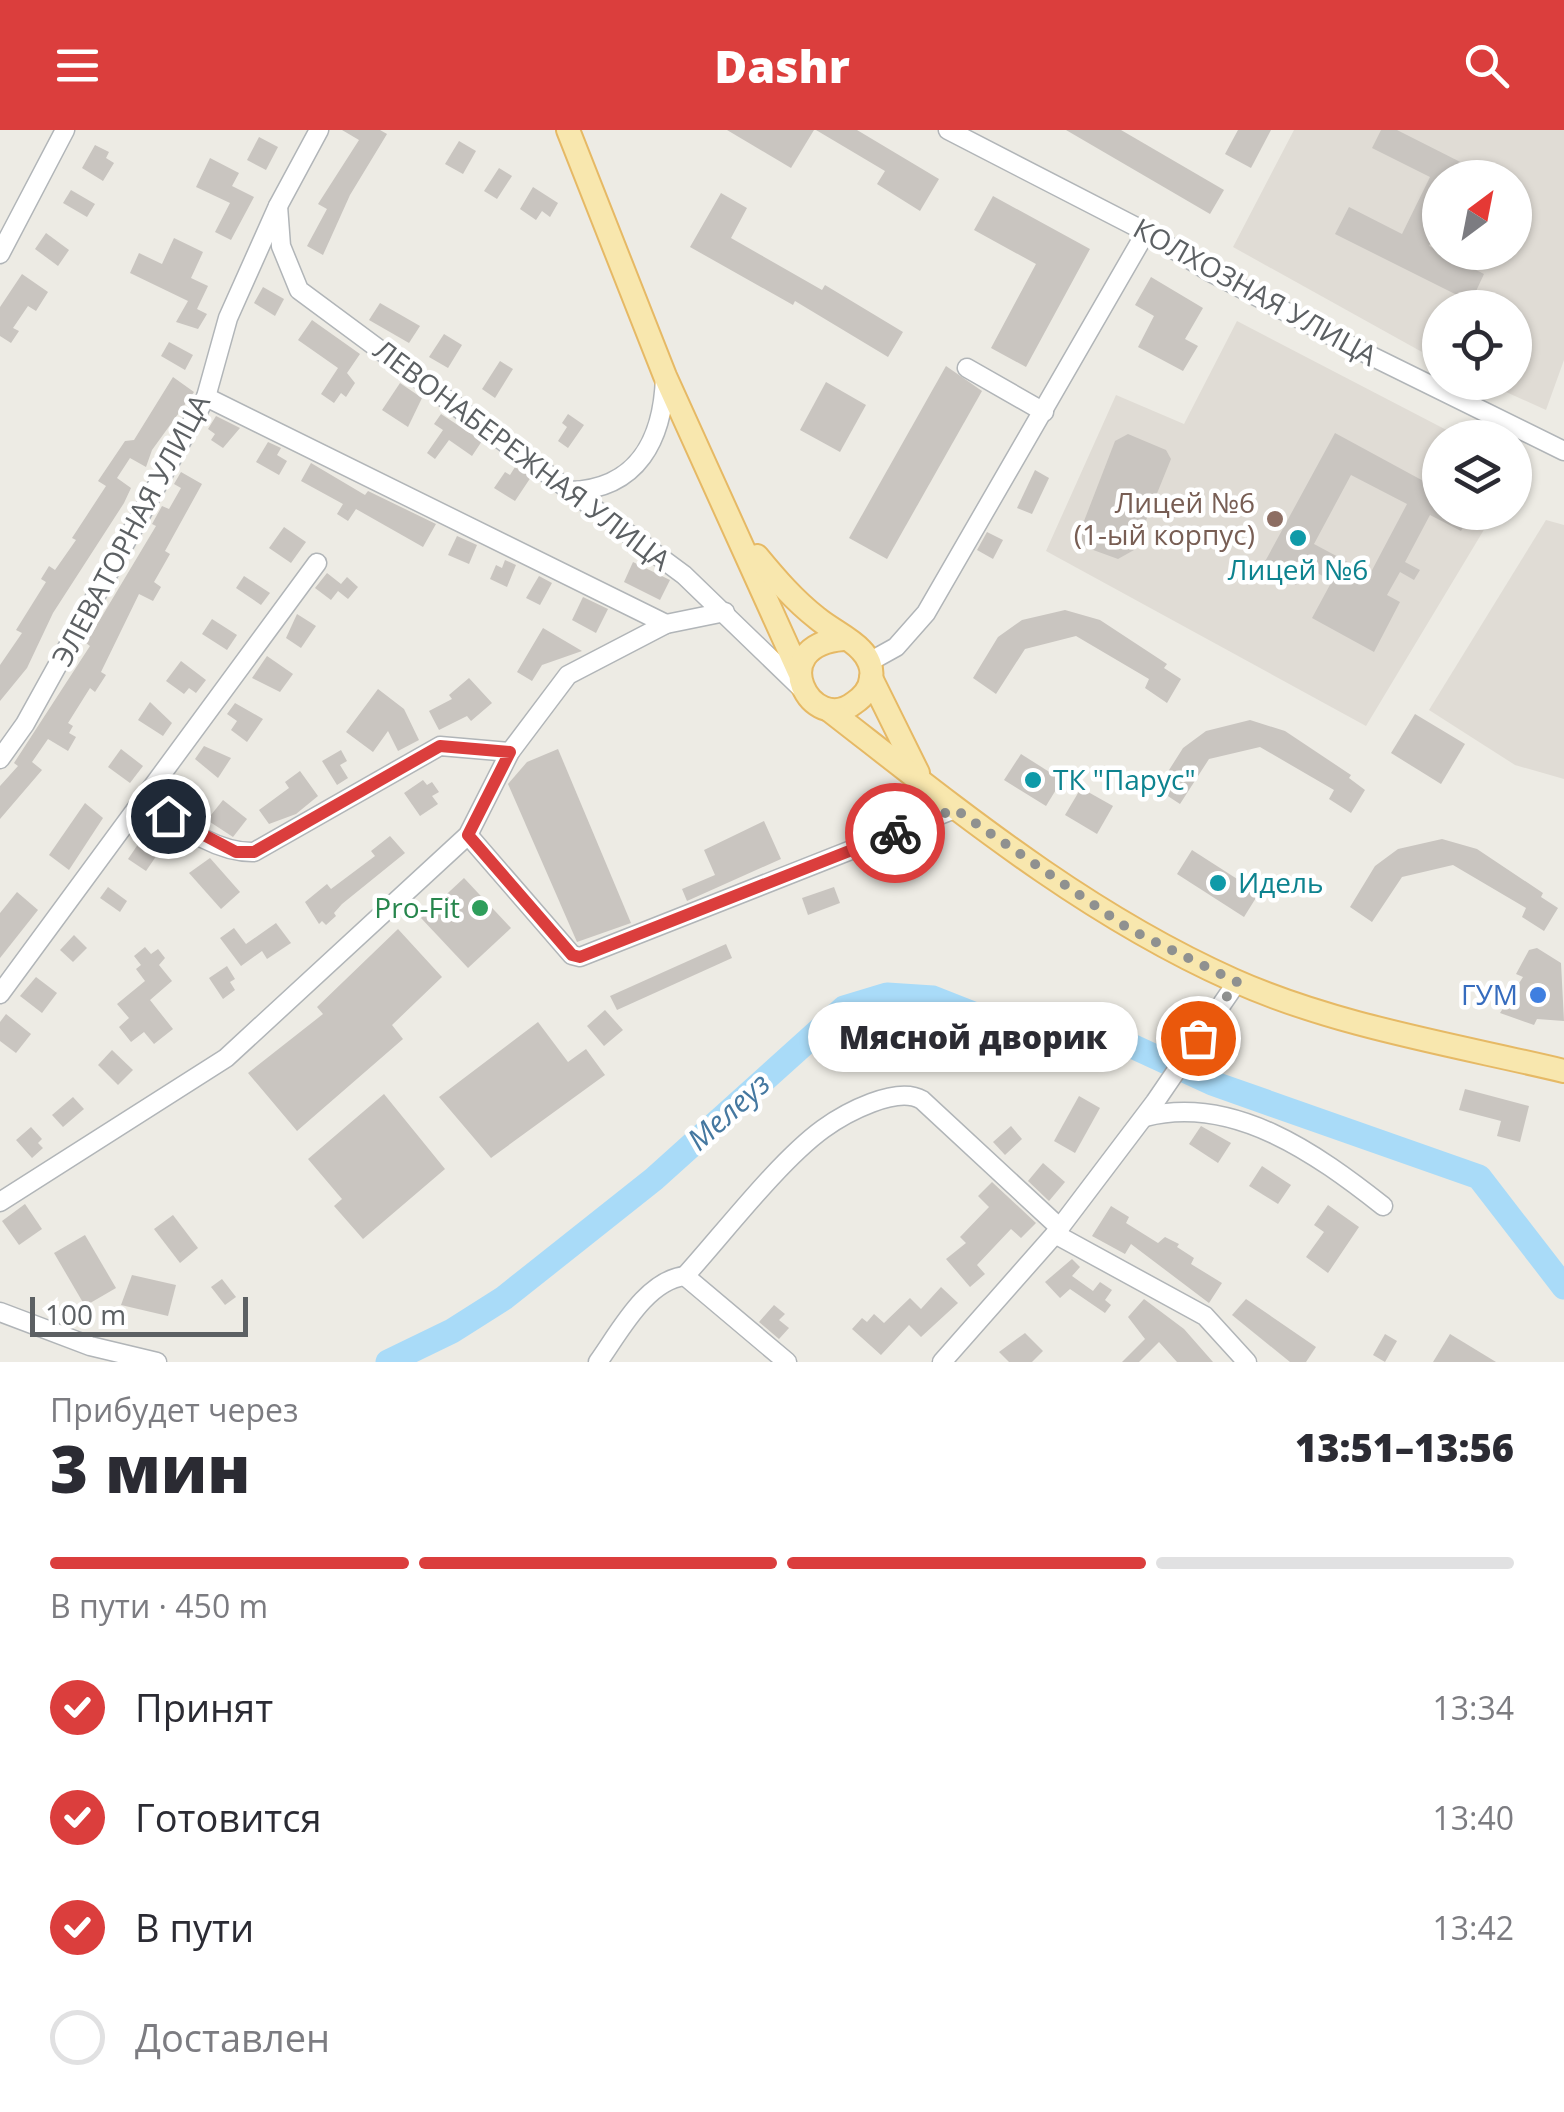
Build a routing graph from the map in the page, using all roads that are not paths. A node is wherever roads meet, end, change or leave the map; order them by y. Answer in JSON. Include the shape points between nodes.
{"nodes":[{"id":1,"x":65,"y":130,"type":"edge"},
{"id":2,"x":319,"y":130,"type":"edge"},
{"id":3,"x":568,"y":130,"type":"edge"},
{"id":4,"x":948,"y":130,"type":"edge"},
{"id":5,"x":278,"y":206,"type":"junction"},
{"id":6,"x":1146,"y":232,"type":"junction"},
{"id":7,"x":0,"y":254,"type":"edge"},
{"id":8,"x":967,"y":368,"type":"dead end"},
{"id":9,"x":665,"y":376,"type":"junction"},
{"id":10,"x":206,"y":397,"type":"junction"},
{"id":11,"x":1044,"y":412,"type":"junction"},
{"id":12,"x":1564,"y":452,"type":"edge"},
{"id":13,"x":570,"y":490,"type":"junction"},
{"id":14,"x":742,"y":538,"type":"junction"},
{"id":15,"x":317,"y":563,"type":"dead end"},
{"id":16,"x":724,"y":612,"type":"junction"},
{"id":17,"x":666,"y":624,"type":"junction"},
{"id":18,"x":843,"y":639,"type":"junction"},
{"id":19,"x":870,"y":670,"type":"junction"},
{"id":20,"x":801,"y":680,"type":"junction"},
{"id":21,"x":829,"y":710,"type":"junction"},
{"id":22,"x":510,"y":752,"type":"junction"},
{"id":23,"x":0,"y":759,"type":"edge"},
{"id":24,"x":921,"y":781,"type":"junction"},
{"id":25,"x":145,"y":800,"type":"junction"},
{"id":26,"x":955,"y":809,"type":"junction"},
{"id":27,"x":468,"y":835,"type":"junction"},
{"id":28,"x":1237,"y":982,"type":"junction"},
{"id":29,"x":0,"y":994,"type":"edge"},
{"id":30,"x":1564,"y":1072,"type":"edge"},
{"id":31,"x":1150,"y":1110,"type":"junction"},
{"id":32,"x":0,"y":1202,"type":"edge"},
{"id":33,"x":1383,"y":1206,"type":"dead end"},
{"id":34,"x":1057,"y":1231,"type":"junction"},
{"id":35,"x":685,"y":1276,"type":"junction"},
{"id":36,"x":0,"y":1312,"type":"edge"},
{"id":37,"x":157,"y":1362,"type":"edge"},
{"id":38,"x":598,"y":1362,"type":"edge"},
{"id":39,"x":787,"y":1362,"type":"edge"},
{"id":40,"x":942,"y":1362,"type":"edge"},
{"id":41,"x":1247,"y":1362,"type":"edge"}],
"edges":[{"from":1,"to":7,"type":"street"},
{"from":2,"to":5,"type":"street","name":"ЭЛЕВАТОРНАЯ УЛИЦА"},
{"from":3,"to":9,"type":"main road"},
{"from":4,"to":6,"type":"street","name":"КОЛХОЗНАЯ УЛИЦА"},
{"from":5,"to":10,"type":"street","name":"ЭЛЕВАТОРНАЯ УЛИЦА","via":[[228,318]]},
{"from":5,"to":13,"type":"street","name":"ЛЕВОНАБЕРЕЖНАЯ УЛИЦА","via":[[281,246],[299,290]]},
{"from":6,"to":11,"type":"street"},
{"from":6,"to":12,"type":"street","name":"КОЛХОЗНАЯ УЛИЦА","via":[[1226,281]]},
{"from":8,"to":11,"type":"street"},
{"from":9,"to":13,"type":"street","via":[[660,422],[636,466],[598,490]]},
{"from":9,"to":14,"type":"main road"},
{"from":10,"to":17,"type":"street","name":"ЛЕВОНАБЕРЕЖНАЯ УЛИЦА"},
{"from":10,"to":23,"type":"street","name":"ЭЛЕВАТОРНАЯ УЛИЦА"},
{"from":11,"to":19,"type":"street","via":[[926,613]]},
{"from":13,"to":16,"type":"street","name":"ЛЕВОНАБЕРЕЖНАЯ УЛИЦА"},
{"from":14,"to":18,"type":"main road","via":[[794,600]]},
{"from":14,"to":20,"type":"main road"},
{"from":15,"to":25,"type":"street"},
{"from":16,"to":17,"type":"street"},
{"from":16,"to":20,"type":"street","name":"ЛЕВОНАБЕРЕЖНАЯ УЛИЦА"},
{"from":17,"to":22,"type":"street","via":[[568,675]]},
{"from":18,"to":19,"type":"main road","via":[[858,646]]},
{"from":18,"to":20,"type":"main road","via":[[822,641],[806,653]]},
{"from":19,"to":21,"type":"main road","via":[[864,696],[849,708]]},
{"from":19,"to":24,"type":"main road"},
{"from":20,"to":21,"type":"main road","via":[[812,702]]},
{"from":21,"to":24,"type":"main road"},
{"from":22,"to":25,"type":"street","via":[[440,746],[254,852],[236,852],[191,832]]},
{"from":22,"to":27,"type":"street"},
{"from":24,"to":26,"type":"main road"},
{"from":25,"to":29,"type":"street"},
{"from":26,"to":27,"type":"street","via":[[580,957]]},
{"from":26,"to":28,"type":"main road","via":[[1129,929]]},
{"from":27,"to":32,"type":"street","via":[[226,1058]]},
{"from":28,"to":30,"type":"main road","via":[[1324,1012]]},
{"from":28,"to":31,"type":"street"},
{"from":31,"to":33,"type":"street","via":[[1256,1126],[1330,1165]]},
{"from":31,"to":34,"type":"street"},
{"from":34,"to":35,"type":"street","via":[[922,1100],[894,1096],[823,1129]]},
{"from":34,"to":40,"type":"street"},
{"from":34,"to":41,"type":"street","via":[[1205,1316]]},
{"from":35,"to":38,"type":"street","via":[[672,1277],[637,1308]]},
{"from":35,"to":39,"type":"street"},
{"from":36,"to":37,"type":"street","via":[[90,1346]]}]}
